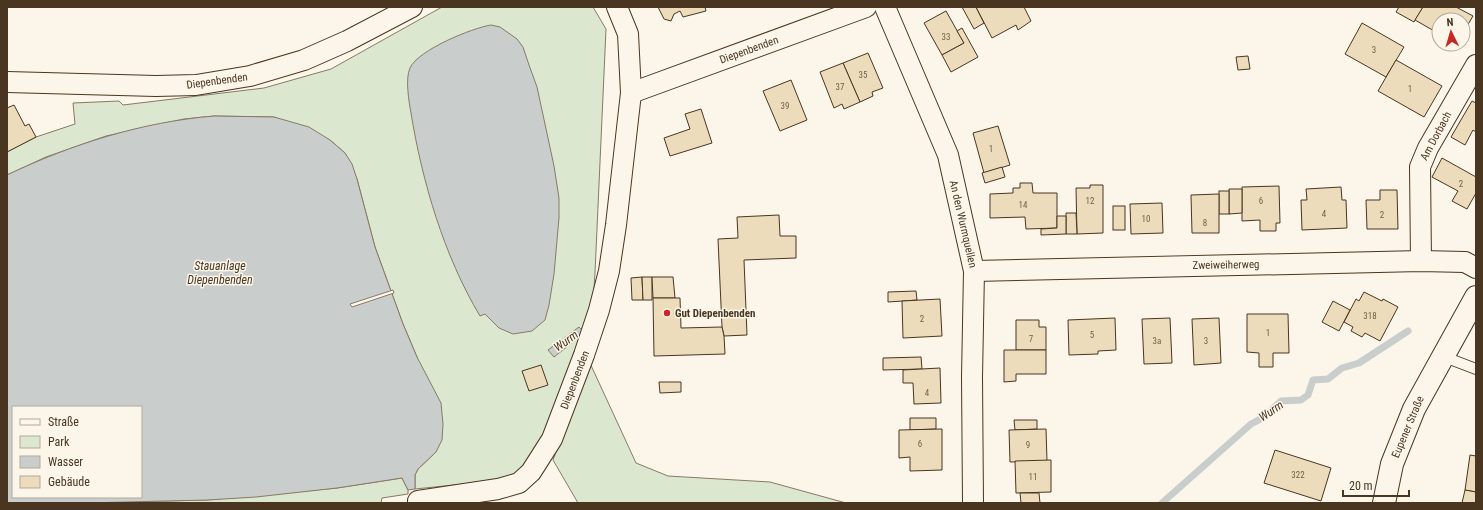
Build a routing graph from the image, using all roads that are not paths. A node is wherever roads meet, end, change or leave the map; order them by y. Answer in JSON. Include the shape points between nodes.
{"nodes":[{"id":1,"x":412,"y":7,"type":"edge"},
{"id":2,"x":617,"y":7,"type":"edge"},
{"id":3,"x":866,"y":7,"type":"edge"},
{"id":4,"x":885,"y":7,"type":"edge"},
{"id":5,"x":1476,"y":65,"type":"edge"},
{"id":6,"x":7,"y":82,"type":"edge"},
{"id":7,"x":631,"y":93,"type":"junction"},
{"id":8,"x":1421,"y":261,"type":"junction"},
{"id":9,"x":1476,"y":268,"type":"edge"},
{"id":10,"x":974,"y":271,"type":"junction"},
{"id":11,"x":1476,"y":297,"type":"edge"},
{"id":12,"x":1442,"y":356,"type":"junction"},
{"id":13,"x":1476,"y":369,"type":"edge"},
{"id":14,"x":419,"y":502,"type":"edge"},
{"id":15,"x":973,"y":503,"type":"edge"},
{"id":16,"x":1384,"y":503,"type":"edge"}],
"edges":[{"from":1,"to":6,"type":"street","name":"Diepenbenden","via":[[347,42],[304,60],[250,76],[196,86]]},
{"from":2,"to":7,"type":"street","name":"Diepenbenden","via":[[628,34]]},
{"from":3,"to":7,"type":"street","name":"Diepenbenden"},
{"from":4,"to":10,"type":"street","name":"An den Wurmquellen","via":[[948,155]]},
{"from":5,"to":8,"type":"street","name":"Am Dorbach","via":[[1428,148],[1420,167]]},
{"from":7,"to":14,"type":"street","name":"Diepenbenden","via":[[610,271],[584,355],[552,439],[531,472],[519,483]]},
{"from":8,"to":9,"type":"street","name":"Zweiweiherweg","via":[[1465,262]]},
{"from":8,"to":10,"type":"street","name":"Zweiweiherweg"},
{"from":10,"to":15,"type":"street","name":"An den Wurmquellen"},
{"from":11,"to":12,"type":"main road","name":"Eupener Straße"},
{"from":12,"to":13,"type":"lane"},
{"from":12,"to":16,"type":"main road","name":"Eupener Straße","via":[[1414,409],[1400,443],[1392,464]]}]}
